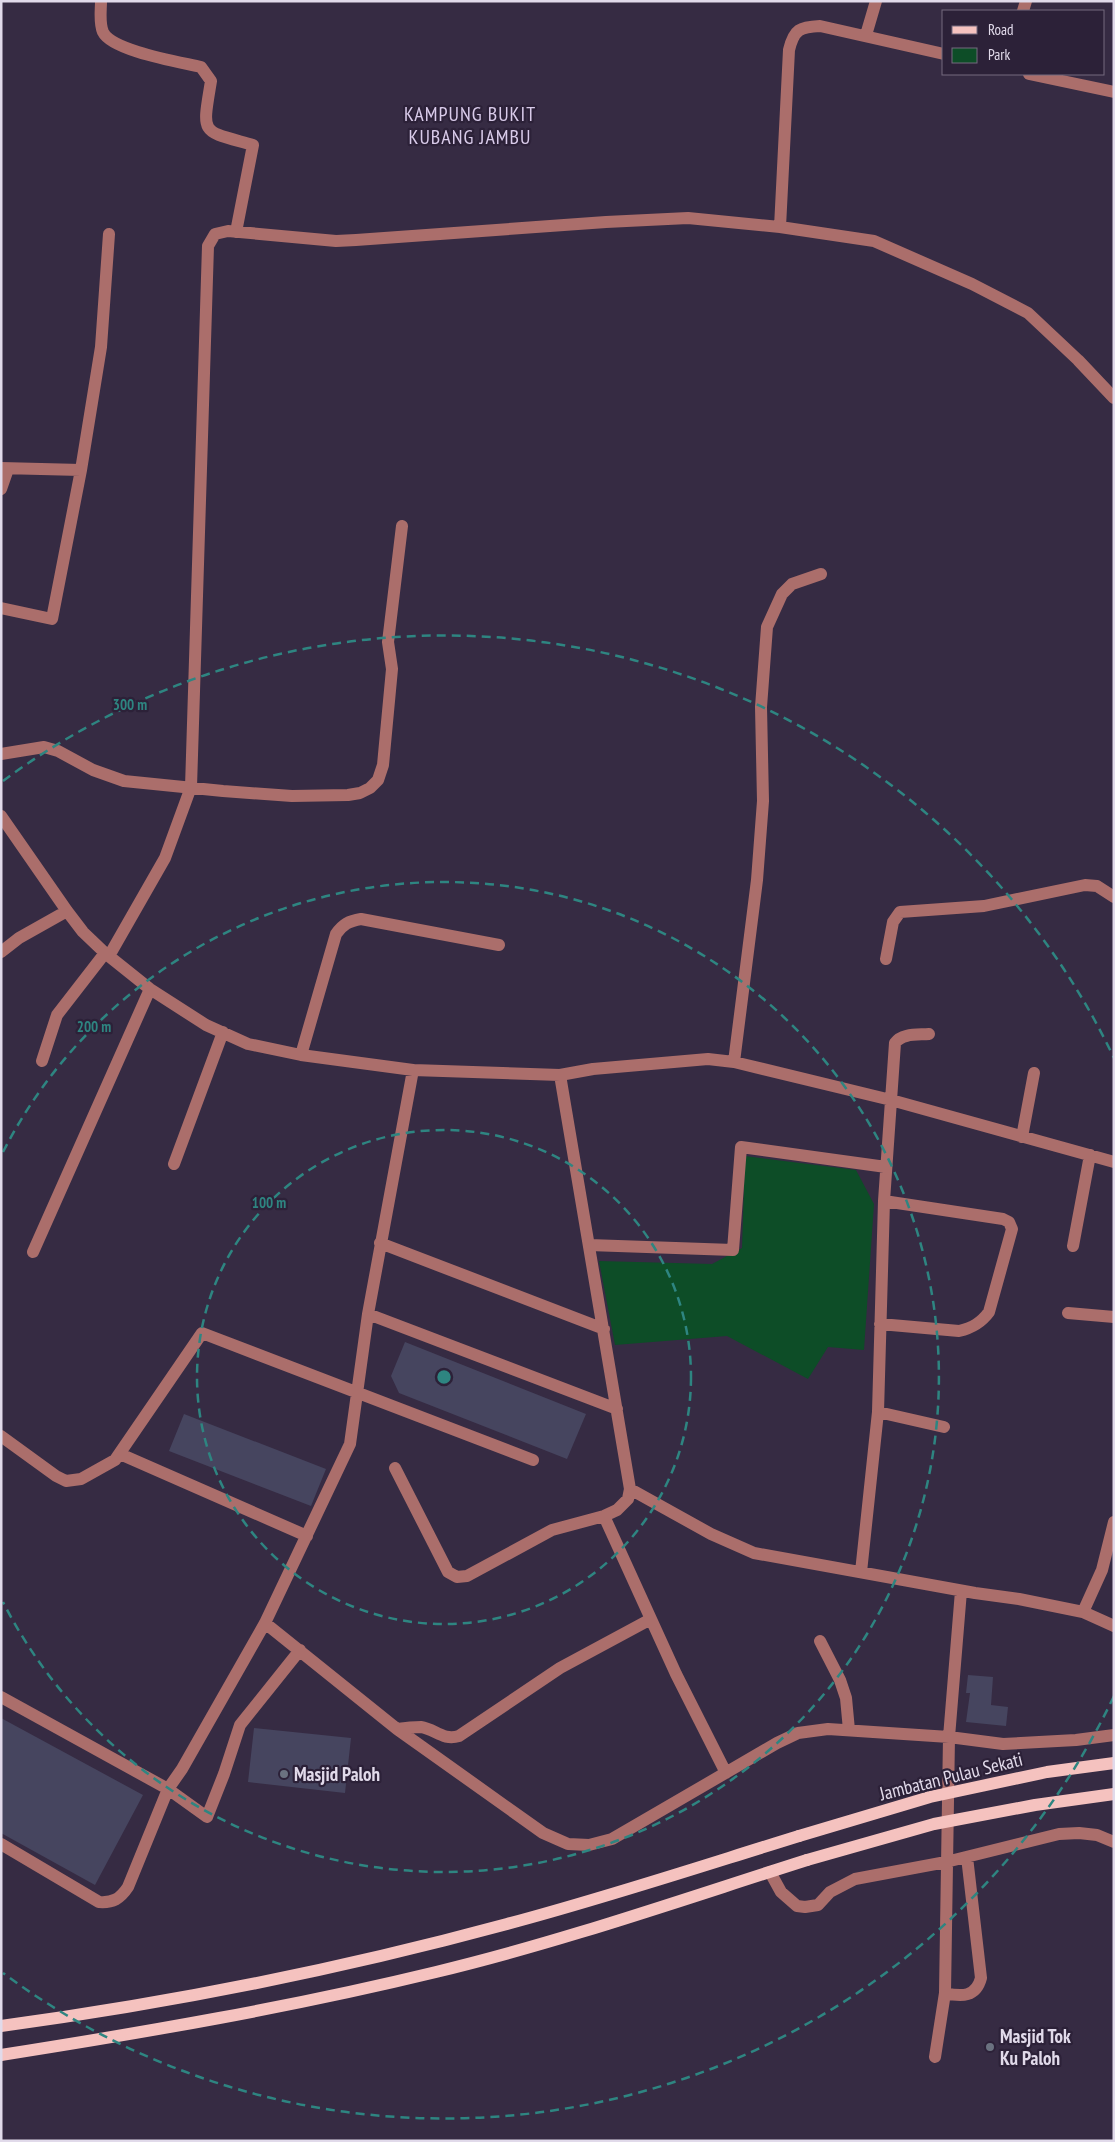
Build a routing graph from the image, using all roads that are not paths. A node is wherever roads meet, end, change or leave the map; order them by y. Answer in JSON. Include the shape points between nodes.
{"nodes":[{"id":1,"x":101,"y":1,"type":"edge"},
{"id":2,"x":876,"y":1,"type":"edge"},
{"id":3,"x":866,"y":35,"type":"junction"},
{"id":4,"x":942,"y":54,"type":"edge"},
{"id":5,"x":1034,"y":75,"type":"edge"},
{"id":6,"x":1114,"y":92,"type":"edge"},
{"id":7,"x":780,"y":227,"type":"junction"},
{"id":8,"x":236,"y":232,"type":"junction"},
{"id":9,"x":109,"y":234,"type":"dead end"},
{"id":10,"x":1114,"y":398,"type":"edge"},
{"id":11,"x":4,"y":468,"type":"edge"},
{"id":12,"x":81,"y":470,"type":"junction"},
{"id":13,"x":1,"y":489,"type":"edge"},
{"id":14,"x":402,"y":526,"type":"dead end"},
{"id":15,"x":821,"y":574,"type":"dead end"},
{"id":16,"x":1,"y":608,"type":"edge"},
{"id":17,"x":1,"y":754,"type":"edge"},
{"id":18,"x":191,"y":787,"type":"junction"},
{"id":19,"x":1,"y":816,"type":"edge"},
{"id":20,"x":1114,"y":897,"type":"edge"},
{"id":21,"x":67,"y":911,"type":"junction"},
{"id":22,"x":499,"y":945,"type":"dead end"},
{"id":23,"x":1,"y":952,"type":"edge"},
{"id":24,"x":107,"y":954,"type":"junction"},
{"id":25,"x":886,"y":959,"type":"dead end"},
{"id":26,"x":150,"y":989,"type":"junction"},
{"id":27,"x":223,"y":1032,"type":"junction"},
{"id":28,"x":929,"y":1034,"type":"dead end"},
{"id":29,"x":301,"y":1055,"type":"junction"},
{"id":30,"x":42,"y":1061,"type":"dead end"},
{"id":31,"x":734,"y":1062,"type":"junction"},
{"id":32,"x":413,"y":1070,"type":"junction"},
{"id":33,"x":1034,"y":1073,"type":"dead end"},
{"id":34,"x":560,"y":1075,"type":"junction"},
{"id":35,"x":891,"y":1100,"type":"junction"},
{"id":36,"x":1022,"y":1136,"type":"junction"},
{"id":37,"x":1090,"y":1155,"type":"junction"},
{"id":38,"x":1114,"y":1162,"type":"edge"},
{"id":39,"x":174,"y":1164,"type":"dead end"},
{"id":40,"x":886,"y":1167,"type":"junction"},
{"id":41,"x":884,"y":1201,"type":"junction"},
{"id":42,"x":380,"y":1243,"type":"junction"},
{"id":43,"x":589,"y":1245,"type":"junction"},
{"id":44,"x":1073,"y":1246,"type":"dead end"},
{"id":45,"x":34,"y":1252,"type":"dead end"},
{"id":46,"x":1068,"y":1313,"type":"dead end"},
{"id":47,"x":368,"y":1314,"type":"junction"},
{"id":48,"x":1114,"y":1317,"type":"edge"},
{"id":49,"x":880,"y":1324,"type":"junction"},
{"id":50,"x":604,"y":1329,"type":"junction"},
{"id":51,"x":357,"y":1393,"type":"junction"},
{"id":52,"x":617,"y":1409,"type":"junction"},
{"id":53,"x":878,"y":1412,"type":"junction"},
{"id":54,"x":944,"y":1427,"type":"dead end"},
{"id":55,"x":1,"y":1436,"type":"edge"},
{"id":56,"x":120,"y":1454,"type":"junction"},
{"id":57,"x":533,"y":1460,"type":"dead end"},
{"id":58,"x":395,"y":1468,"type":"dead end"},
{"id":59,"x":630,"y":1489,"type":"junction"},
{"id":60,"x":604,"y":1516,"type":"junction"},
{"id":61,"x":1114,"y":1522,"type":"edge"},
{"id":62,"x":307,"y":1536,"type":"junction"},
{"id":63,"x":861,"y":1572,"type":"junction"},
{"id":64,"x":961,"y":1591,"type":"junction"},
{"id":65,"x":1083,"y":1612,"type":"junction"},
{"id":66,"x":651,"y":1618,"type":"junction"},
{"id":67,"x":266,"y":1623,"type":"junction"},
{"id":68,"x":1114,"y":1626,"type":"edge"},
{"id":69,"x":820,"y":1641,"type":"dead end"},
{"id":70,"x":300,"y":1650,"type":"junction"},
{"id":71,"x":1,"y":1697,"type":"edge"},
{"id":72,"x":396,"y":1729,"type":"junction"},
{"id":73,"x":849,"y":1730,"type":"junction"},
{"id":74,"x":1114,"y":1735,"type":"edge"},
{"id":75,"x":949,"y":1737,"type":"junction"},
{"id":76,"x":1114,"y":1763,"type":"edge"},
{"id":77,"x":726,"y":1773,"type":"junction"},
{"id":78,"x":168,"y":1789,"type":"junction"},
{"id":79,"x":1114,"y":1794,"type":"edge"},
{"id":80,"x":1114,"y":1842,"type":"edge"},
{"id":81,"x":1,"y":1844,"type":"edge"},
{"id":82,"x":968,"y":1857,"type":"junction"},
{"id":83,"x":946,"y":1862,"type":"junction"},
{"id":84,"x":770,"y":1872,"type":"junction"},
{"id":85,"x":945,"y":1993,"type":"junction"},
{"id":86,"x":1,"y":2026,"type":"edge"},
{"id":87,"x":1,"y":2055,"type":"edge"},
{"id":88,"x":935,"y":2057,"type":"dead end"}],
"edges":[{"from":1,"to":8,"type":"street","via":[[104,35],[124,48],[201,66],[211,81],[204,120],[208,129],[214,134],[253,145]]},
{"from":2,"to":3,"type":"street"},
{"from":3,"to":4,"type":"street"},
{"from":3,"to":7,"type":"street","via":[[820,26],[804,27],[793,35],[789,50]]},
{"from":5,"to":6,"type":"street"},
{"from":7,"to":8,"type":"street","via":[[688,218],[336,241]]},
{"from":7,"to":10,"type":"street","via":[[874,241],[1028,312]]},
{"from":8,"to":18,"type":"street","via":[[215,234],[208,246]]},
{"from":9,"to":12,"type":"street","via":[[101,347]]},
{"from":11,"to":12,"type":"street"},
{"from":11,"to":13,"type":"street"},
{"from":12,"to":16,"type":"street","via":[[52,619]]},
{"from":14,"to":18,"type":"street","via":[[388,642],[392,669],[383,765],[378,780],[370,788],[348,795],[269,795]]},
{"from":15,"to":31,"type":"street","via":[[792,584],[782,594],[767,627],[761,707],[763,801],[757,880]]},
{"from":17,"to":18,"type":"street","via":[[44,747],[124,781]]},
{"from":18,"to":24,"type":"street","via":[[165,858]]},
{"from":19,"to":21,"type":"street"},
{"from":20,"to":25,"type":"street","via":[[1097,886],[1085,885],[984,906],[900,912],[893,922]]},
{"from":21,"to":23,"type":"street"},
{"from":21,"to":24,"type":"street","via":[[83,932]]},
{"from":22,"to":29,"type":"street","via":[[361,919],[341,926]]},
{"from":24,"to":26,"type":"street"},
{"from":24,"to":30,"type":"street","via":[[57,1015]]},
{"from":26,"to":27,"type":"street","via":[[206,1025]]},
{"from":26,"to":45,"type":"street"},
{"from":27,"to":29,"type":"street","via":[[248,1044]]},
{"from":27,"to":39,"type":"street"},
{"from":28,"to":35,"type":"street","via":[[909,1035],[895,1043]]},
{"from":29,"to":32,"type":"street"},
{"from":31,"to":34,"type":"street","via":[[708,1059]]},
{"from":31,"to":35,"type":"street"},
{"from":32,"to":34,"type":"street"},
{"from":32,"to":42,"type":"street"},
{"from":33,"to":36,"type":"street"},
{"from":34,"to":43,"type":"street"},
{"from":35,"to":36,"type":"street"},
{"from":35,"to":40,"type":"street"},
{"from":36,"to":37,"type":"street"},
{"from":37,"to":38,"type":"street"},
{"from":37,"to":44,"type":"street"},
{"from":40,"to":41,"type":"street"},
{"from":40,"to":43,"type":"street","via":[[741,1146],[733,1250]]},
{"from":41,"to":49,"type":"street"},
{"from":41,"to":49,"type":"street","via":[[1003,1219],[1009,1222],[1012,1230],[989,1312],[982,1321],[959,1331]]},
{"from":42,"to":47,"type":"street"},
{"from":42,"to":50,"type":"street"},
{"from":43,"to":50,"type":"street"},
{"from":46,"to":48,"type":"street"},
{"from":47,"to":51,"type":"street"},
{"from":47,"to":52,"type":"street"},
{"from":49,"to":53,"type":"street"},
{"from":50,"to":52,"type":"street"},
{"from":51,"to":56,"type":"street","via":[[202,1333]]},
{"from":51,"to":57,"type":"street"},
{"from":51,"to":62,"type":"street","via":[[350,1444]]},
{"from":52,"to":59,"type":"street"},
{"from":53,"to":54,"type":"street"},
{"from":53,"to":63,"type":"street"},
{"from":55,"to":56,"type":"street","via":[[66,1481],[81,1479],[109,1465]]},
{"from":56,"to":62,"type":"street"},
{"from":58,"to":60,"type":"street","via":[[448,1572],[457,1577],[467,1576],[552,1530]]},
{"from":59,"to":60,"type":"street","via":[[628,1499],[617,1510]]},
{"from":59,"to":63,"type":"street","via":[[711,1534],[754,1553]]},
{"from":60,"to":66,"type":"street"},
{"from":61,"to":65,"type":"street","via":[[1102,1570]]},
{"from":62,"to":67,"type":"street"},
{"from":63,"to":64,"type":"street"},
{"from":64,"to":65,"type":"street"},
{"from":64,"to":75,"type":"street"},
{"from":65,"to":68,"type":"street"},
{"from":66,"to":72,"type":"street","via":[[552,1673],[459,1736],[445,1737],[421,1727]]},
{"from":66,"to":77,"type":"street"},
{"from":67,"to":70,"type":"street"},
{"from":67,"to":78,"type":"street"},
{"from":69,"to":73,"type":"street","via":[[846,1698]]},
{"from":70,"to":72,"type":"street"},
{"from":70,"to":78,"type":"street","via":[[240,1725],[206,1816]]},
{"from":71,"to":78,"type":"street"},
{"from":72,"to":77,"type":"street","via":[[543,1832],[568,1844],[589,1845],[612,1839]]},
{"from":73,"to":75,"type":"street"},
{"from":73,"to":77,"type":"street","via":[[798,1733]]},
{"from":74,"to":75,"type":"street","via":[[1003,1744]]},
{"from":75,"to":83,"type":"street"},
{"from":76,"to":86,"type":"main road","name":"Jambatan Pulau Sekati","bridge":true,"via":[[1047,1772],[930,1797],[508,1924],[396,1952],[111,2011]]},
{"from":78,"to":81,"type":"street","via":[[128,1887],[122,1896],[110,1903],[99,1902]]},
{"from":79,"to":84,"type":"main road","bridge":true,"via":[[934,1824]]},
{"from":80,"to":82,"type":"street","via":[[1079,1833],[1059,1834]]},
{"from":82,"to":83,"type":"street"},
{"from":82,"to":85,"type":"street","via":[[981,1978],[978,1988],[970,1994],[960,1997]]},
{"from":83,"to":84,"type":"street","via":[[855,1879],[830,1892],[818,1905],[805,1908],[782,1892]]},
{"from":83,"to":85,"type":"street"},
{"from":84,"to":87,"type":"main road","via":[[588,1930],[437,1972],[220,2018]]},
{"from":85,"to":88,"type":"street"}]}
